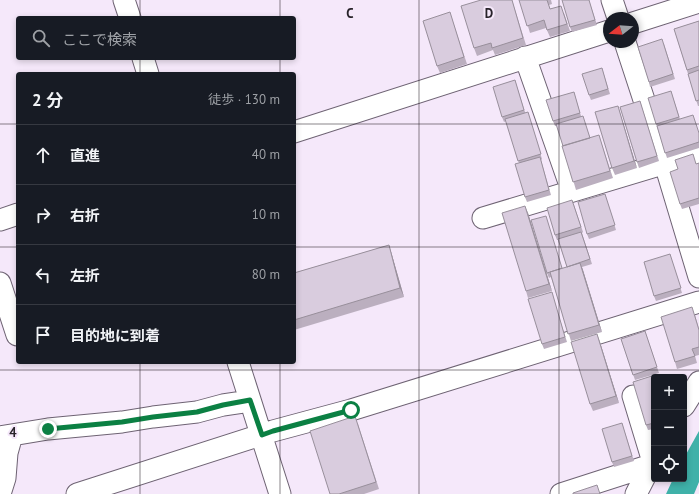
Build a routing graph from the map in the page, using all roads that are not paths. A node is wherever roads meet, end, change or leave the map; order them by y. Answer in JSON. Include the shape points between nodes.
{"nodes":[{"id":1,"x":124,"y":0,"type":"edge"},
{"id":2,"x":612,"y":0,"type":"edge"},
{"id":3,"x":699,"y":2,"type":"edge"},
{"id":4,"x":616,"y":12,"type":"edge"},
{"id":5,"x":129,"y":16,"type":"edge"},
{"id":6,"x":639,"y":21,"type":"edge"},
{"id":7,"x":603,"y":32,"type":"edge"},
{"id":8,"x":627,"y":48,"type":"edge"},
{"id":9,"x":525,"y":58,"type":"junction"},
{"id":10,"x":144,"y":60,"type":"edge"},
{"id":11,"x":147,"y":72,"type":"edge"},
{"id":12,"x":296,"y":131,"type":"edge"},
{"id":13,"x":699,"y":153,"type":"edge"},
{"id":14,"x":665,"y":164,"type":"junction"},
{"id":15,"x":572,"y":192,"type":"junction"},
{"id":16,"x":16,"y":215,"type":"edge"},
{"id":17,"x":483,"y":218,"type":"dead end"},
{"id":18,"x":0,"y":220,"type":"edge"},
{"id":19,"x":699,"y":277,"type":"edge"},
{"id":20,"x":0,"y":283,"type":"edge"},
{"id":21,"x":699,"y":302,"type":"edge"},
{"id":22,"x":16,"y":332,"type":"edge"},
{"id":23,"x":239,"y":364,"type":"edge"},
{"id":24,"x":699,"y":382,"type":"edge"},
{"id":25,"x":633,"y":396,"type":"edge"},
{"id":26,"x":250,"y":400,"type":"junction"},
{"id":27,"x":687,"y":401,"type":"edge"},
{"id":28,"x":262,"y":435,"type":"junction"},
{"id":29,"x":6,"y":436,"type":"edge"},
{"id":30,"x":651,"y":455,"type":"edge"},
{"id":31,"x":651,"y":463,"type":"edge"},
{"id":32,"x":651,"y":466,"type":"edge"},
{"id":33,"x":0,"y":494,"type":"edge"},
{"id":34,"x":78,"y":494,"type":"edge"},
{"id":35,"x":280,"y":494,"type":"edge"},
{"id":36,"x":561,"y":494,"type":"edge"},
{"id":37,"x":636,"y":494,"type":"edge"}],
"edges":[{"from":1,"to":5,"type":"street"},
{"from":2,"to":4,"type":"street"},
{"from":3,"to":6,"type":"street"},
{"from":7,"to":9,"type":"street"},
{"from":8,"to":14,"type":"street"},
{"from":9,"to":12,"type":"street"},
{"from":9,"to":15,"type":"street"},
{"from":10,"to":11,"type":"street"},
{"from":13,"to":14,"type":"street"},
{"from":14,"to":15,"type":"street"},
{"from":14,"to":19,"type":"street"},
{"from":15,"to":17,"type":"street"},
{"from":16,"to":18,"type":"street"},
{"from":20,"to":22,"type":"street"},
{"from":21,"to":28,"type":"street"},
{"from":23,"to":26,"type":"street"},
{"from":24,"to":27,"type":"street"},
{"from":25,"to":30,"type":"street"},
{"from":26,"to":28,"type":"street"},
{"from":26,"to":29,"type":"street","via":[[197,412]]},
{"from":28,"to":34,"type":"street"},
{"from":28,"to":35,"type":"street"},
{"from":29,"to":33,"type":"street","via":[[5,478]]},
{"from":31,"to":36,"type":"street"},
{"from":32,"to":37,"type":"street"}]}
